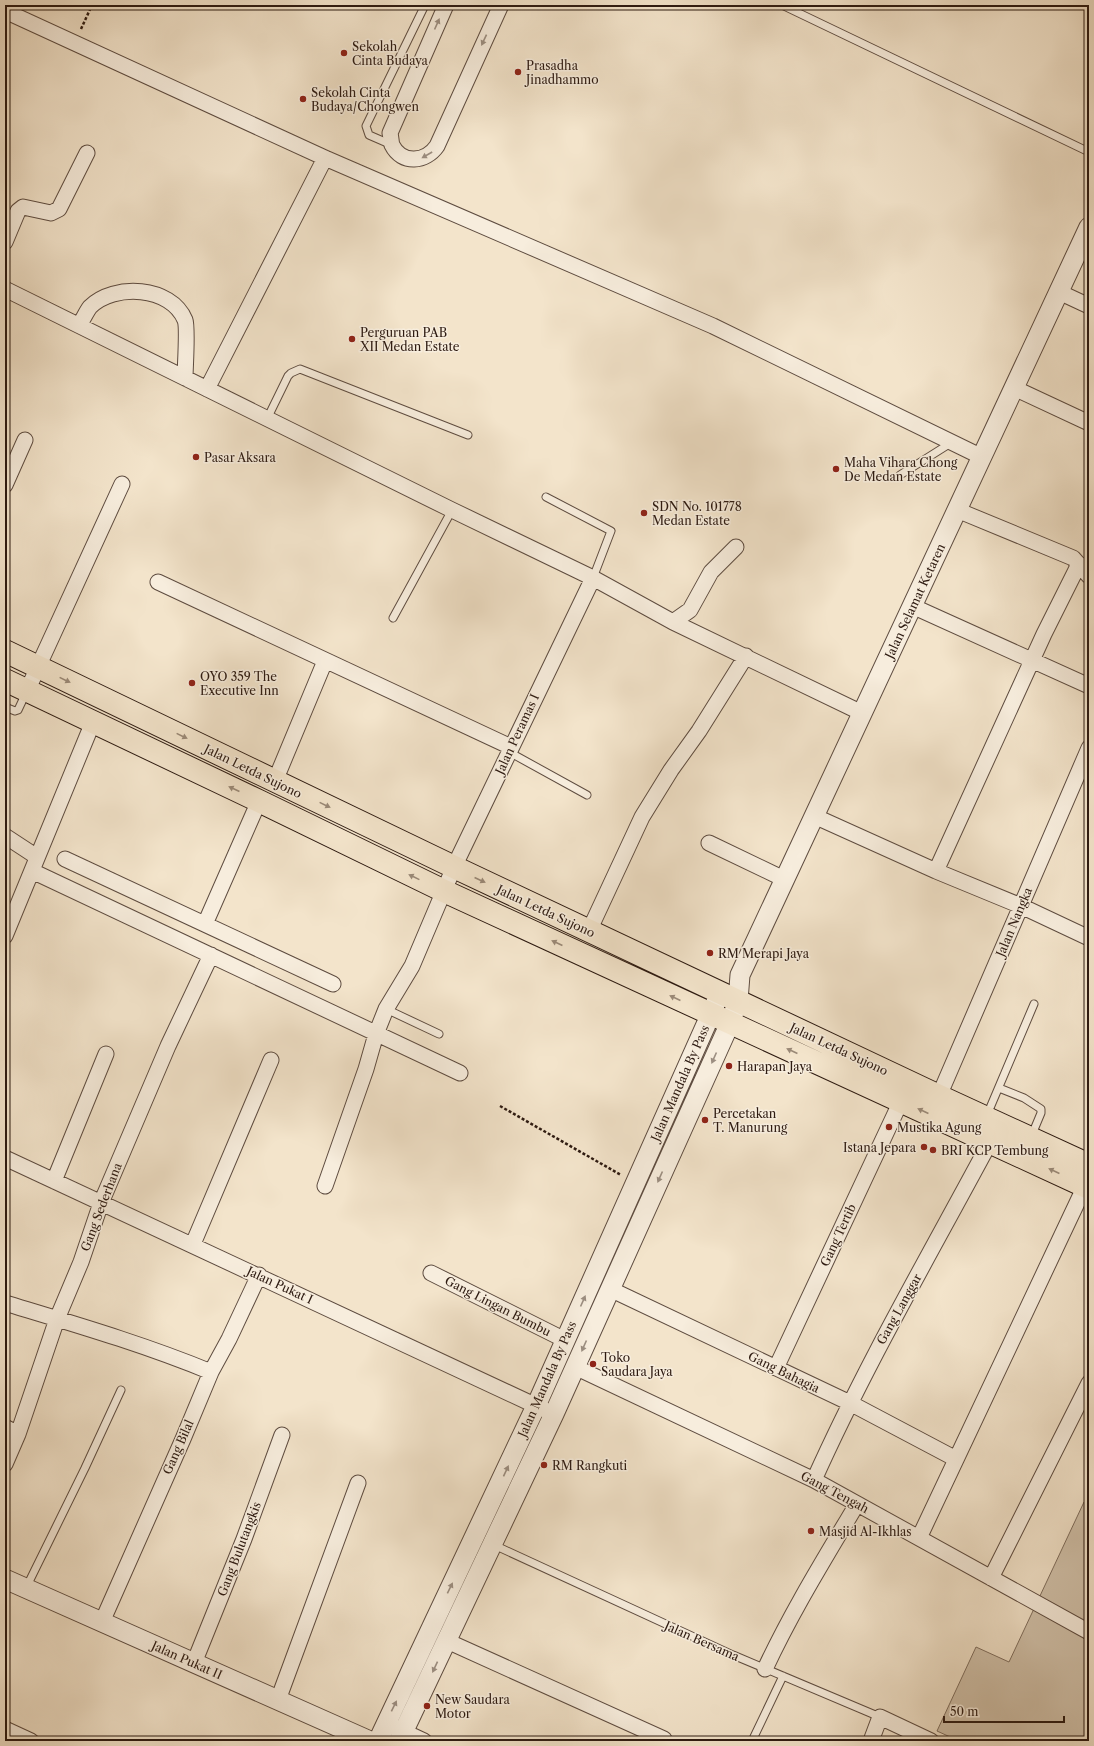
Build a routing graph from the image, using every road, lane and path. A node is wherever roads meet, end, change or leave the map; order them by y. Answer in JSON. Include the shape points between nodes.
{"nodes":[{"id":1,"x":92,"y":5,"type":"edge"},
{"id":2,"x":425,"y":5,"type":"edge"},
{"id":3,"x":446,"y":5,"type":"edge"},
{"id":4,"x":501,"y":5,"type":"edge"},
{"id":5,"x":782,"y":5,"type":"edge"},
{"id":6,"x":5,"y":11,"type":"edge"},
{"id":7,"x":74,"y":42,"type":"junction"},
{"id":8,"x":392,"y":145,"type":"junction"},
{"id":9,"x":1089,"y":152,"type":"edge"},
{"id":10,"x":87,"y":153,"type":"dead end"},
{"id":11,"x":325,"y":158,"type":"junction"},
{"id":12,"x":1089,"y":227,"type":"edge"},
{"id":13,"x":5,"y":242,"type":"edge"},
{"id":14,"x":5,"y":289,"type":"edge"},
{"id":15,"x":1059,"y":292,"type":"junction"},
{"id":16,"x":1089,"y":306,"type":"edge"},
{"id":17,"x":79,"y":325,"type":"junction"},
{"id":18,"x":185,"y":378,"type":"junction"},
{"id":19,"x":1014,"y":388,"type":"junction"},
{"id":20,"x":207,"y":389,"type":"junction"},
{"id":21,"x":267,"y":419,"type":"junction"},
{"id":22,"x":1089,"y":423,"type":"edge"},
{"id":23,"x":468,"y":435,"type":"dead end"},
{"id":24,"x":25,"y":440,"type":"dead end"},
{"id":25,"x":950,"y":441,"type":"junction"},
{"id":26,"x":982,"y":457,"type":"junction"},
{"id":27,"x":900,"y":475,"type":"dead end"},
{"id":28,"x":122,"y":484,"type":"dead end"},
{"id":29,"x":5,"y":485,"type":"edge"},
{"id":30,"x":546,"y":497,"type":"dead end"},
{"id":31,"x":452,"y":510,"type":"junction"},
{"id":32,"x":957,"y":510,"type":"junction"},
{"id":33,"x":736,"y":547,"type":"dead end"},
{"id":34,"x":1079,"y":564,"type":"junction"},
{"id":35,"x":1089,"y":576,"type":"edge"},
{"id":36,"x":592,"y":578,"type":"junction"},
{"id":37,"x":158,"y":582,"type":"dead end"},
{"id":38,"x":912,"y":606,"type":"junction"},
{"id":39,"x":393,"y":618,"type":"dead end"},
{"id":40,"x":673,"y":622,"type":"junction"},
{"id":41,"x":5,"y":651,"type":"edge"},
{"id":42,"x":746,"y":656,"type":"junction"},
{"id":43,"x":1032,"y":660,"type":"junction"},
{"id":44,"x":325,"y":661,"type":"junction"},
{"id":45,"x":38,"y":667,"type":"junction"},
{"id":46,"x":5,"y":680,"type":"edge"},
{"id":47,"x":1089,"y":686,"type":"edge"},
{"id":48,"x":27,"y":691,"type":"junction"},
{"id":49,"x":5,"y":707,"type":"edge"},
{"id":50,"x":862,"y":713,"type":"junction"},
{"id":51,"x":93,"y":722,"type":"junction"},
{"id":52,"x":1089,"y":748,"type":"edge"},
{"id":53,"x":510,"y":750,"type":"junction"},
{"id":54,"x":275,"y":781,"type":"junction"},
{"id":55,"x":587,"y":795,"type":"dead end"},
{"id":56,"x":259,"y":801,"type":"junction"},
{"id":57,"x":814,"y":816,"type":"junction"},
{"id":58,"x":5,"y":836,"type":"edge"},
{"id":59,"x":709,"y":843,"type":"dead end"},
{"id":60,"x":65,"y":859,"type":"dead end"},
{"id":61,"x":35,"y":864,"type":"junction"},
{"id":62,"x":454,"y":867,"type":"junction"},
{"id":63,"x":936,"y":871,"type":"junction"},
{"id":64,"x":784,"y":879,"type":"junction"},
{"id":65,"x":444,"y":892,"type":"junction"},
{"id":66,"x":1021,"y":906,"type":"junction"},
{"id":67,"x":205,"y":924,"type":"junction"},
{"id":68,"x":589,"y":931,"type":"junction"},
{"id":69,"x":5,"y":936,"type":"edge"},
{"id":70,"x":1089,"y":938,"type":"edge"},
{"id":71,"x":210,"y":955,"type":"junction"},
{"id":72,"x":333,"y":984,"type":"dead end"},
{"id":73,"x":729,"y":997,"type":"junction"},
{"id":74,"x":1034,"y":1004,"type":"dead end"},
{"id":75,"x":386,"y":1009,"type":"junction"},
{"id":76,"x":720,"y":1018,"type":"junction"},
{"id":77,"x":376,"y":1034,"type":"junction"},
{"id":78,"x":439,"y":1034,"type":"dead end"},
{"id":79,"x":106,"y":1054,"type":"dead end"},
{"id":80,"x":271,"y":1060,"type":"dead end"},
{"id":81,"x":460,"y":1073,"type":"dead end"},
{"id":82,"x":998,"y":1088,"type":"junction"},
{"id":83,"x":939,"y":1096,"type":"junction"},
{"id":84,"x":900,"y":1101,"type":"junction"},
{"id":85,"x":500,"y":1106,"type":"dead end"},
{"id":86,"x":986,"y":1117,"type":"junction"},
{"id":87,"x":1031,"y":1138,"type":"junction"},
{"id":88,"x":990,"y":1142,"type":"junction"},
{"id":89,"x":5,"y":1158,"type":"edge"},
{"id":90,"x":1088,"y":1180,"type":"edge"},
{"id":91,"x":54,"y":1181,"type":"junction"},
{"id":92,"x":636,"y":1183,"type":"junction"},
{"id":93,"x":325,"y":1186,"type":"dead end"},
{"id":94,"x":101,"y":1203,"type":"junction"},
{"id":95,"x":193,"y":1244,"type":"junction"},
{"id":96,"x":431,"y":1273,"type":"dead end"},
{"id":97,"x":258,"y":1275,"type":"junction"},
{"id":98,"x":610,"y":1289,"type":"junction"},
{"id":99,"x":5,"y":1304,"type":"edge"},
{"id":100,"x":57,"y":1319,"type":"junction"},
{"id":101,"x":565,"y":1340,"type":"junction"},
{"id":102,"x":575,"y":1367,"type":"junction"},
{"id":103,"x":776,"y":1368,"type":"junction"},
{"id":104,"x":211,"y":1372,"type":"junction"},
{"id":105,"x":1089,"y":1383,"type":"edge"},
{"id":106,"x":121,"y":1390,"type":"dead end"},
{"id":107,"x":850,"y":1404,"type":"junction"},
{"id":108,"x":536,"y":1406,"type":"junction"},
{"id":109,"x":554,"y":1414,"type":"junction"},
{"id":110,"x":12,"y":1430,"type":"edge"},
{"id":111,"x":282,"y":1435,"type":"dead end"},
{"id":112,"x":956,"y":1459,"type":"junction"},
{"id":113,"x":5,"y":1464,"type":"edge"},
{"id":114,"x":814,"y":1480,"type":"junction"},
{"id":115,"x":358,"y":1484,"type":"dead end"},
{"id":116,"x":857,"y":1504,"type":"junction"},
{"id":117,"x":919,"y":1538,"type":"junction"},
{"id":118,"x":483,"y":1540,"type":"junction"},
{"id":119,"x":991,"y":1578,"type":"junction"},
{"id":120,"x":5,"y":1579,"type":"edge"},
{"id":121,"x":26,"y":1588,"type":"junction"},
{"id":122,"x":102,"y":1622,"type":"junction"},
{"id":123,"x":1089,"y":1632,"type":"edge"},
{"id":124,"x":447,"y":1641,"type":"junction"},
{"id":125,"x":194,"y":1663,"type":"junction"},
{"id":126,"x":765,"y":1669,"type":"junction"},
{"id":127,"x":783,"y":1676,"type":"junction"},
{"id":128,"x":278,"y":1700,"type":"junction"},
{"id":129,"x":880,"y":1718,"type":"junction"},
{"id":130,"x":386,"y":1723,"type":"junction"},
{"id":131,"x":5,"y":1730,"type":"edge"},
{"id":132,"x":402,"y":1736,"type":"edge"},
{"id":133,"x":664,"y":1739,"type":"dead end"},
{"id":134,"x":31,"y":1741,"type":"edge"},
{"id":135,"x":370,"y":1741,"type":"edge"},
{"id":136,"x":378,"y":1741,"type":"edge"},
{"id":137,"x":424,"y":1741,"type":"edge"},
{"id":138,"x":752,"y":1741,"type":"edge"},
{"id":139,"x":871,"y":1741,"type":"edge"},
{"id":140,"x":931,"y":1741,"type":"edge"}],
"edges":[{"from":1,"to":7,"type":"path"},
{"from":2,"to":8,"type":"lane","via":[[366,126],[369,135]]},
{"from":8,"to":3,"type":"street","one_way":true,"via":[[390,133],[394,121]]},
{"from":4,"to":8,"type":"street","one_way":true,"via":[[434,151],[422,158],[408,159],[399,154]]},
{"from":5,"to":9,"type":"lane"},
{"from":6,"to":7,"type":"street"},
{"from":7,"to":11,"type":"street"},
{"from":10,"to":13,"type":"street","via":[[59,209],[51,213],[22,206]]},
{"from":11,"to":20,"type":"street"},
{"from":11,"to":25,"type":"street","via":[[713,326]]},
{"from":12,"to":15,"type":"street","name":"Jalan Selamat Ketaren"},
{"from":14,"to":17,"type":"street"},
{"from":15,"to":16,"type":"street"},
{"from":15,"to":19,"type":"street","name":"Jalan Selamat Ketaren"},
{"from":17,"to":18,"type":"street"},
{"from":17,"to":18,"type":"street","via":[[90,307],[107,296],[139,291],[152,292],[167,299],[178,309],[185,321]]},
{"from":18,"to":20,"type":"street"},
{"from":19,"to":22,"type":"street"},
{"from":19,"to":26,"type":"street","name":"Jalan Selamat Ketaren"},
{"from":20,"to":21,"type":"street"},
{"from":21,"to":23,"type":"lane","via":[[288,376],[300,369]]},
{"from":21,"to":31,"type":"street"},
{"from":24,"to":29,"type":"street"},
{"from":25,"to":26,"type":"street"},
{"from":25,"to":27,"type":"lane"},
{"from":26,"to":32,"type":"street","name":"Jalan Selamat Ketaren"},
{"from":28,"to":45,"type":"street"},
{"from":30,"to":36,"type":"lane","via":[[611,531]]},
{"from":31,"to":36,"type":"street"},
{"from":31,"to":39,"type":"lane"},
{"from":32,"to":34,"type":"street","via":[[1068,556]]},
{"from":32,"to":38,"type":"street","name":"Jalan Selamat Ketaren"},
{"from":33,"to":40,"type":"street","via":[[711,572],[690,610]]},
{"from":34,"to":35,"type":"street"},
{"from":34,"to":43,"type":"street"},
{"from":36,"to":40,"type":"street"},
{"from":36,"to":53,"type":"street","name":"Jalan Peramas I"},
{"from":37,"to":44,"type":"street"},
{"from":38,"to":43,"type":"street"},
{"from":38,"to":50,"type":"street","name":"Jalan Selamat Ketaren"},
{"from":40,"to":42,"type":"street"},
{"from":41,"to":45,"type":"highway","name":"Jalan Letda Sujono"},
{"from":42,"to":50,"type":"street"},
{"from":42,"to":68,"type":"street","via":[[642,817]]},
{"from":43,"to":47,"type":"street"},
{"from":43,"to":63,"type":"street"},
{"from":44,"to":53,"type":"street"},
{"from":44,"to":54,"type":"street"},
{"from":45,"to":48,"type":"street"},
{"from":45,"to":54,"type":"highway","name":"Jalan Letda Sujono","one_way":true},
{"from":46,"to":48,"type":"highway","name":"Jalan Letda Sujono"},
{"from":48,"to":49,"type":"lane","via":[[18,710]]},
{"from":48,"to":51,"type":"highway","name":"Jalan Letda Sujono"},
{"from":50,"to":57,"type":"street","name":"Jalan Selamat Ketaren"},
{"from":56,"to":51,"type":"highway","name":"Jalan Letda Sujono","one_way":true},
{"from":51,"to":61,"type":"street"},
{"from":52,"to":66,"type":"street","name":"Jalan Nangka"},
{"from":53,"to":55,"type":"lane"},
{"from":53,"to":62,"type":"street","name":"Jalan Peramas I"},
{"from":54,"to":62,"type":"highway","name":"Jalan Letda Sujono","one_way":true},
{"from":65,"to":56,"type":"highway","name":"Jalan Letda Sujono","one_way":true},
{"from":56,"to":67,"type":"street"},
{"from":57,"to":63,"type":"street"},
{"from":57,"to":64,"type":"street","name":"Jalan Selamat Ketaren"},
{"from":58,"to":61,"type":"street"},
{"from":59,"to":64,"type":"street"},
{"from":60,"to":67,"type":"street"},
{"from":61,"to":69,"type":"street"},
{"from":61,"to":71,"type":"street"},
{"from":62,"to":65,"type":"street","name":"Jalan Peramas I"},
{"from":62,"to":68,"type":"highway","name":"Jalan Letda Sujono","one_way":true},
{"from":63,"to":66,"type":"street"},
{"from":64,"to":73,"type":"street","name":"Jalan Selamat Ketaren"},
{"from":65,"to":75,"type":"street","name":"Jalan Peramas I","via":[[412,966]]},
{"from":76,"to":65,"type":"highway","name":"Jalan Letda Sujono","one_way":true},
{"from":66,"to":70,"type":"street"},
{"from":66,"to":83,"type":"street","name":"Jalan Nangka"},
{"from":67,"to":72,"type":"street"},
{"from":68,"to":73,"type":"highway","name":"Jalan Letda Sujono"},
{"from":71,"to":77,"type":"street"},
{"from":71,"to":94,"type":"street","name":"Gang Sederhana"},
{"from":73,"to":76,"type":"street","name":"Jalan Selamat Ketaren"},
{"from":73,"to":83,"type":"highway","name":"Jalan Letda Sujono"},
{"from":74,"to":82,"type":"lane"},
{"from":75,"to":77,"type":"street","name":"Jalan Peramas I"},
{"from":75,"to":78,"type":"lane"},
{"from":84,"to":76,"type":"highway","name":"Jalan Letda Sujono","one_way":true},
{"from":76,"to":92,"type":"street","name":"Jalan Mandala By Pass"},
{"from":76,"to":98,"type":"street","name":"Jalan Mandala By Pass","one_way":true},
{"from":77,"to":81,"type":"street"},
{"from":77,"to":93,"type":"street","name":"Jalan Peramas I"},
{"from":79,"to":91,"type":"street"},
{"from":80,"to":95,"type":"street"},
{"from":82,"to":86,"type":"lane"},
{"from":82,"to":87,"type":"lane","via":[[1024,1098],[1041,1109]]},
{"from":83,"to":86,"type":"highway","name":"Jalan Letda Sujono"},
{"from":88,"to":84,"type":"highway","name":"Jalan Letda Sujono","one_way":true},
{"from":84,"to":103,"type":"street","name":"Gang Tertib"},
{"from":85,"to":92,"type":"path"},
{"from":86,"to":87,"type":"highway","name":"Jalan Letda Sujono"},
{"from":87,"to":90,"type":"highway","name":"Jalan Letda Sujono"},
{"from":90,"to":88,"type":"highway","name":"Jalan Letda Sujono","one_way":true},
{"from":88,"to":107,"type":"street","name":"Gang Langgar"},
{"from":89,"to":91,"type":"street","name":"Jalan Pukat I"},
{"from":90,"to":112,"type":"street"},
{"from":91,"to":94,"type":"street","name":"Jalan Pukat I"},
{"from":101,"to":92,"type":"street","name":"Jalan Mandala By Pass","one_way":true},
{"from":94,"to":95,"type":"street","name":"Jalan Pukat I"},
{"from":94,"to":100,"type":"street","name":"Gang Sederhana","via":[[81,1262]]},
{"from":95,"to":97,"type":"street","name":"Jalan Pukat I"},
{"from":96,"to":101,"type":"street","name":"Gang Lingan Bumbu"},
{"from":97,"to":104,"type":"street","name":"Gang Bilal"},
{"from":97,"to":108,"type":"street","name":"Jalan Pukat I"},
{"from":98,"to":102,"type":"street","name":"Jalan Mandala By Pass","one_way":true},
{"from":98,"to":103,"type":"street","name":"Gang Bahagia"},
{"from":99,"to":100,"type":"street"},
{"from":100,"to":104,"type":"street","via":[[170,1355]]},
{"from":100,"to":110,"type":"street","name":"Gang Sederhana"},
{"from":101,"to":108,"type":"street","name":"Jalan Mandala By Pass"},
{"from":102,"to":109,"type":"street","name":"Jalan Mandala By Pass"},
{"from":102,"to":114,"type":"street","name":"Gang Tengah"},
{"from":103,"to":107,"type":"street","name":"Gang Bahagia"},
{"from":104,"to":122,"type":"street","name":"Gang Bilal"},
{"from":105,"to":119,"type":"street"},
{"from":106,"to":121,"type":"lane"},
{"from":107,"to":112,"type":"street","name":"Gang Bahagia"},
{"from":107,"to":114,"type":"street","name":"Gang Langgar"},
{"from":108,"to":109,"type":"street","name":"Jalan Pukat I"},
{"from":118,"to":108,"type":"street","name":"Jalan Mandala By Pass","one_way":true},
{"from":109,"to":118,"type":"street","name":"Jalan Mandala By Pass"},
{"from":110,"to":113,"type":"street","name":"Gang Sederhana"},
{"from":111,"to":125,"type":"street","name":"Gang Bulutangkis"},
{"from":112,"to":117,"type":"street"},
{"from":114,"to":116,"type":"street","name":"Gang Tengah"},
{"from":115,"to":128,"type":"street"},
{"from":116,"to":117,"type":"street","name":"Gang Tengah"},
{"from":116,"to":126,"type":"street","via":[[808,1586]]},
{"from":117,"to":119,"type":"street","name":"Gang Tengah"},
{"from":118,"to":124,"type":"street","name":"Jalan Mandala By Pass"},
{"from":118,"to":126,"type":"lane","name":"Jalan Bersama"},
{"from":130,"to":118,"type":"street","name":"Jalan Mandala By Pass","one_way":true},
{"from":119,"to":123,"type":"street","name":"Gang Tengah"},
{"from":120,"to":121,"type":"street","name":"Jalan Pukat II"},
{"from":121,"to":122,"type":"street","name":"Jalan Pukat II"},
{"from":122,"to":125,"type":"street","name":"Jalan Pukat II"},
{"from":124,"to":132,"type":"street","name":"Jalan Mandala By Pass","one_way":true},
{"from":124,"to":133,"type":"street"},
{"from":125,"to":128,"type":"street","name":"Jalan Pukat II"},
{"from":126,"to":127,"type":"lane","name":"Jalan Bersama"},
{"from":127,"to":129,"type":"lane","name":"Jalan Bersama"},
{"from":127,"to":138,"type":"lane"},
{"from":128,"to":135,"type":"street","name":"Jalan Pukat II"},
{"from":129,"to":139,"type":"street"},
{"from":129,"to":140,"type":"street","name":"Jalan Bersama"},
{"from":130,"to":132,"type":"street"},
{"from":130,"to":136,"type":"street","name":"Jalan Mandala By Pass"},
{"from":131,"to":134,"type":"street"},
{"from":132,"to":137,"type":"street"}]}
